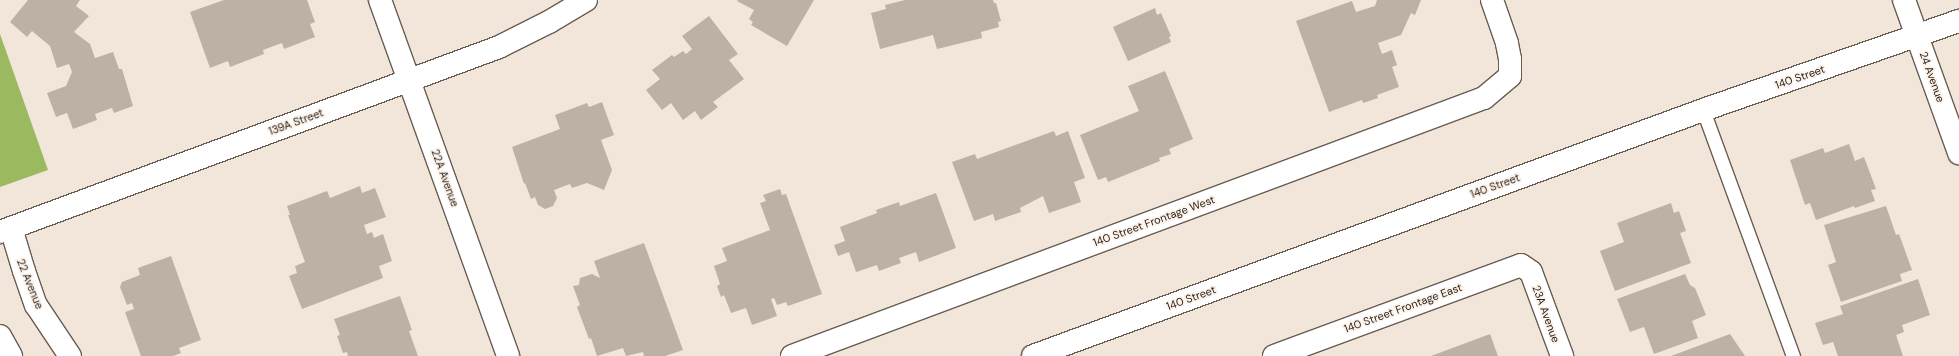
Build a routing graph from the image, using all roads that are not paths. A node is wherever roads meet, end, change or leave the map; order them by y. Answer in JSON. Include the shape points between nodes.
{"nodes":[{"id":1,"x":380,"y":0,"type":"edge"},
{"id":2,"x":586,"y":0,"type":"edge"},
{"id":3,"x":1492,"y":0,"type":"edge"},
{"id":4,"x":1904,"y":0,"type":"edge"},
{"id":5,"x":1959,"y":21,"type":"edge"},
{"id":6,"x":1917,"y":36,"type":"junction"},
{"id":7,"x":410,"y":80,"type":"junction"},
{"id":8,"x":1703,"y":110,"type":"junction"},
{"id":9,"x":1959,"y":153,"type":"edge"},
{"id":10,"x":5,"y":230,"type":"edge"},
{"id":11,"x":1531,"y":272,"type":"joint"},
{"id":12,"x":0,"y":336,"type":"edge"},
{"id":13,"x":11,"y":356,"type":"edge"},
{"id":14,"x":70,"y":356,"type":"edge"},
{"id":15,"x":508,"y":356,"type":"edge"},
{"id":16,"x":792,"y":356,"type":"edge"},
{"id":17,"x":1033,"y":356,"type":"edge"},
{"id":18,"x":1274,"y":356,"type":"edge"},
{"id":19,"x":1562,"y":356,"type":"edge"},
{"id":20,"x":1793,"y":356,"type":"edge"}],
"edges":[{"from":1,"to":7,"type":"street","name":"22A Avenue"},
{"from":2,"to":7,"type":"street","name":"139A Street","via":[[499,47]]},
{"from":3,"to":16,"type":"street","name":"140 Street Frontage West","via":[[1507,43],[1510,76],[1484,98]]},
{"from":4,"to":6,"type":"street","name":"24 Avenue"},
{"from":5,"to":6,"type":"street","name":"140 Street"},
{"from":6,"to":8,"type":"street","name":"140 Street"},
{"from":6,"to":9,"type":"street","name":"24 Avenue"},
{"from":7,"to":10,"type":"street","name":"139A Street"},
{"from":7,"to":15,"type":"street","name":"22A Avenue"},
{"from":8,"to":17,"type":"street","name":"140 Street"},
{"from":8,"to":20,"type":"lane"},
{"from":10,"to":14,"type":"street","name":"22 Avenue","via":[[36,305]]},
{"from":11,"to":18,"type":"street","name":"140 Street Frontage East","via":[[1521,265]]},
{"from":11,"to":19,"type":"street","name":"23A Avenue"},
{"from":12,"to":13,"type":"street"}]}
